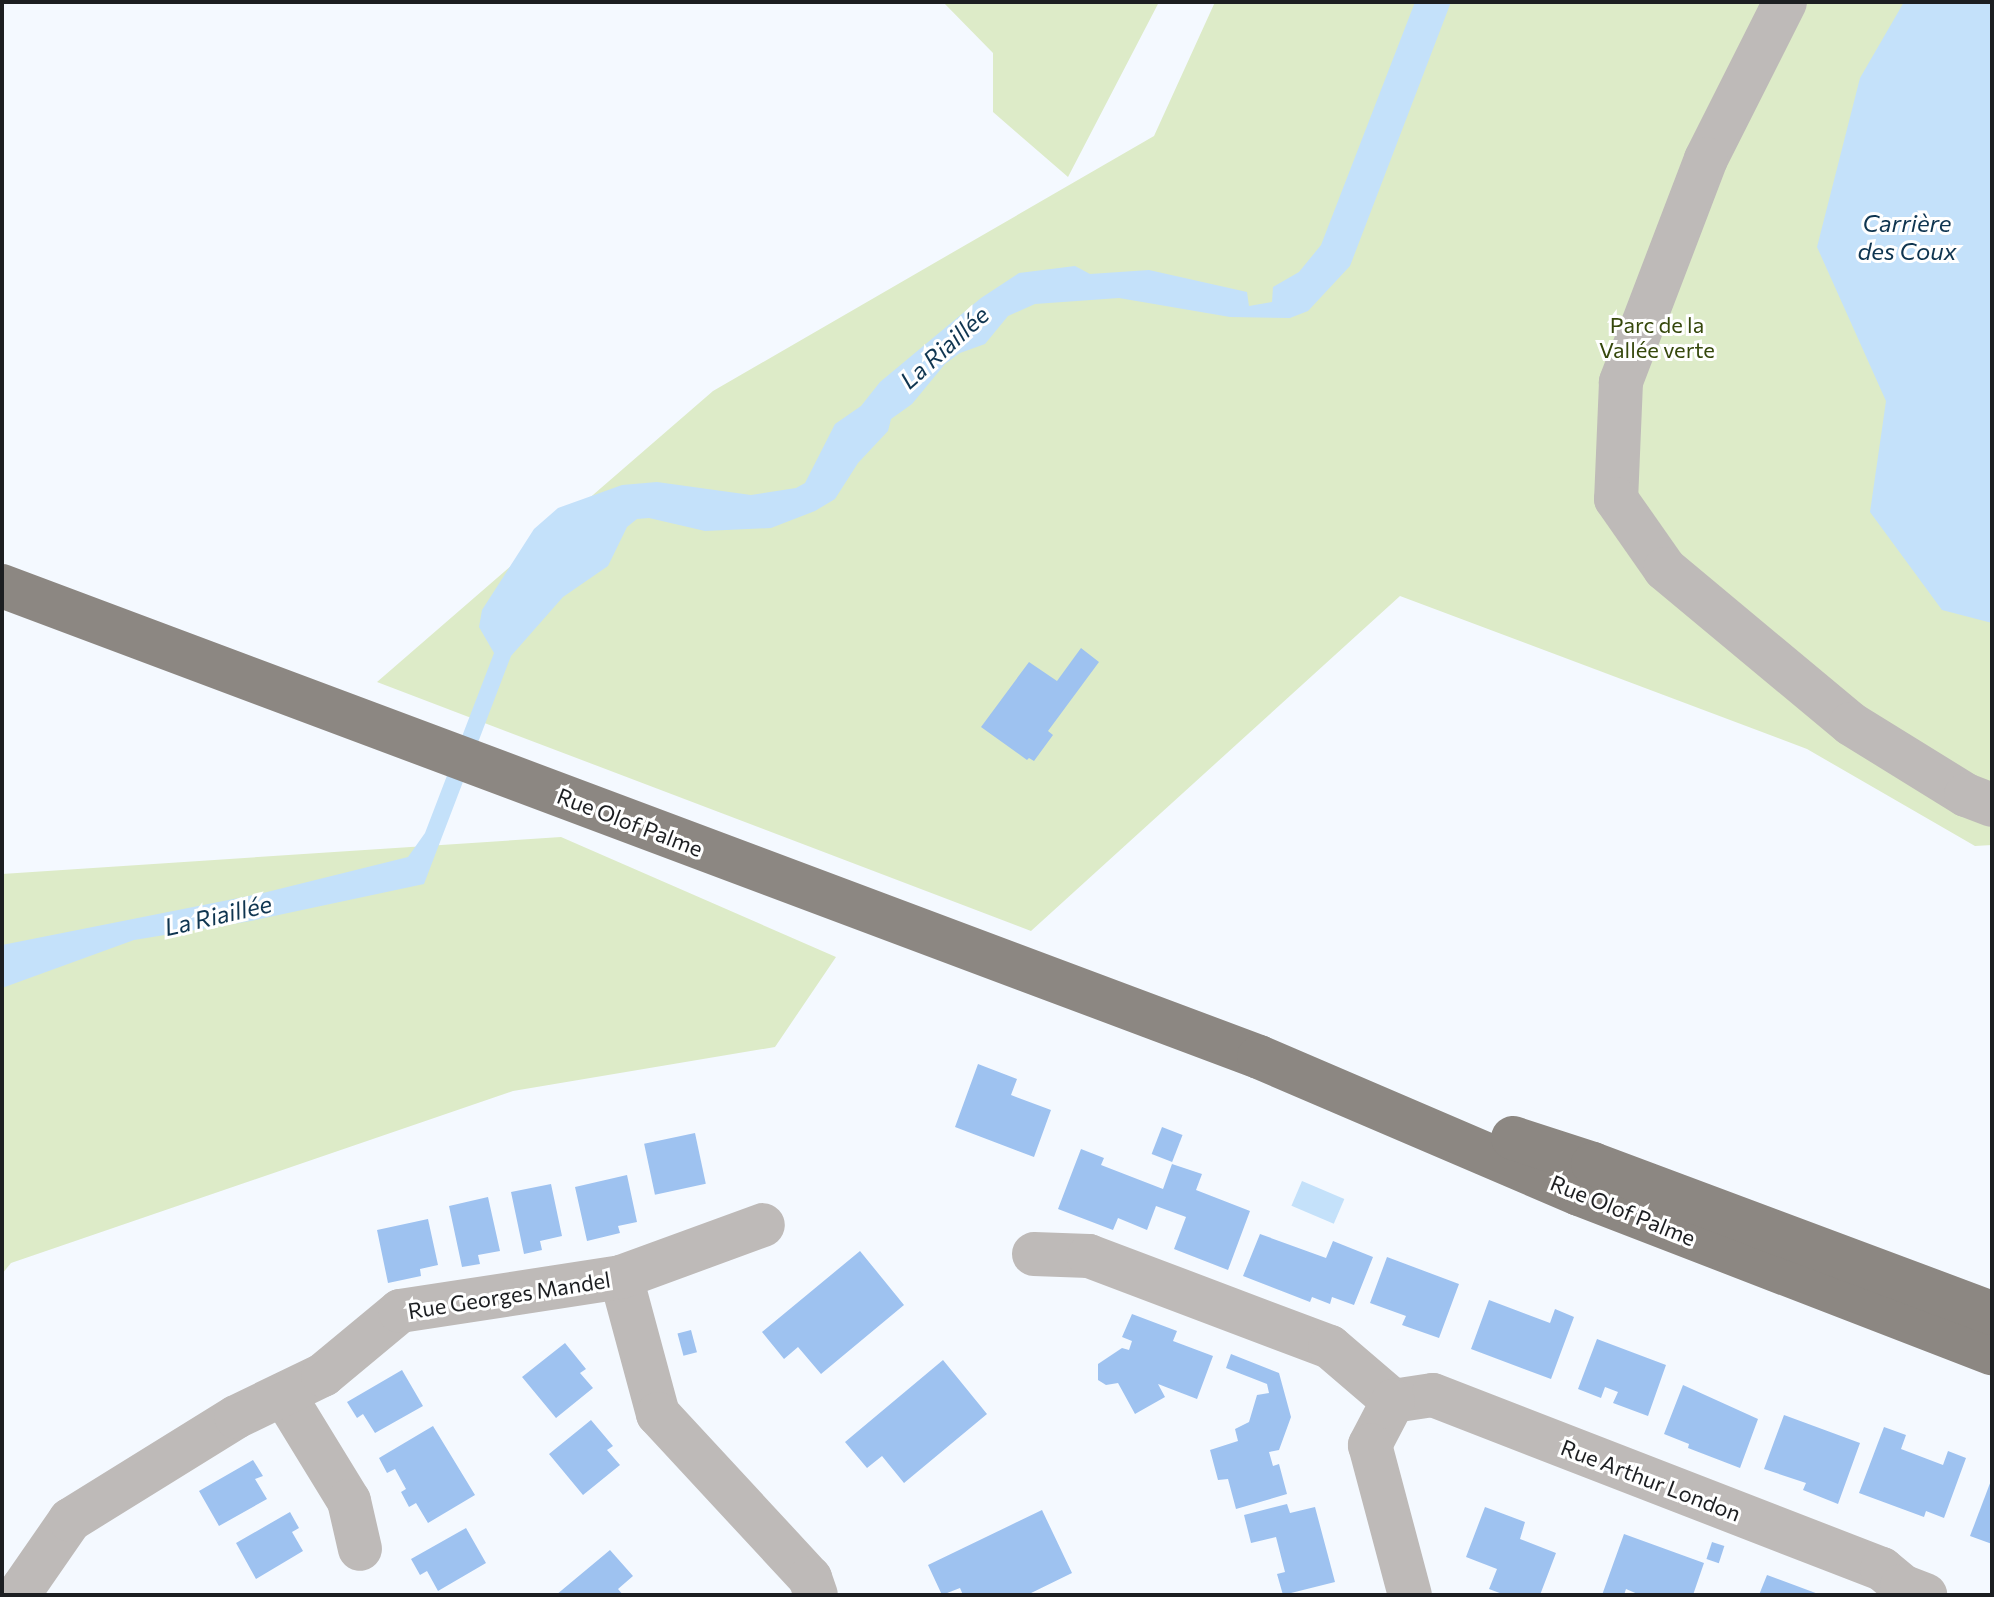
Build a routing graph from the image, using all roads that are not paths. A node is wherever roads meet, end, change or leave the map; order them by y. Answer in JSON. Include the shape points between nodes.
{"nodes":[{"id":1,"x":1785,"y":2,"type":"edge"},
{"id":2,"x":2,"y":586,"type":"edge"},
{"id":3,"x":1992,"y":805,"type":"edge"},
{"id":4,"x":1259,"y":1057,"type":"junction"},
{"id":5,"x":763,"y":1225,"type":"dead end"},
{"id":6,"x":1034,"y":1254,"type":"dead end"},
{"id":7,"x":621,"y":1277,"type":"junction"},
{"id":8,"x":1992,"y":1313,"type":"edge"},
{"id":9,"x":1992,"y":1353,"type":"edge"},
{"id":10,"x":284,"y":1395,"type":"junction"},
{"id":11,"x":1393,"y":1401,"type":"junction"},
{"id":12,"x":360,"y":1549,"type":"dead end"},
{"id":13,"x":1909,"y":1592,"type":"edge"},
{"id":14,"x":22,"y":1595,"type":"edge"},
{"id":15,"x":816,"y":1595,"type":"edge"},
{"id":16,"x":1410,"y":1595,"type":"edge"}],
"edges":[{"from":1,"to":3,"type":"street","via":[[1706,159],[1621,382],[1616,499],[1665,569],[1851,724],[1966,795]]},
{"from":2,"to":4,"type":"main road","name":"Rue Olof Palme"},
{"from":4,"to":8,"type":"main road","name":"Rue Olof Palme","via":[[1593,1164]]},
{"from":4,"to":9,"type":"main road","name":"Rue Olof Palme","via":[[1579,1194]]},
{"from":5,"to":7,"type":"street"},
{"from":6,"to":11,"type":"street","via":[[1089,1256],[1330,1347]]},
{"from":7,"to":10,"type":"street","name":"Rue Georges Mandel","via":[[400,1311],[323,1375]]},
{"from":7,"to":15,"type":"street","name":"Rue Georges Mandel","via":[[658,1414],[810,1578]]},
{"from":10,"to":12,"type":"street","via":[[349,1501]]},
{"from":10,"to":14,"type":"street","name":"Rue Georges Mandel","via":[[236,1417],[70,1520]]},
{"from":11,"to":13,"type":"street","name":"Rue Arthur London","via":[[1433,1395],[1882,1569]]},
{"from":11,"to":16,"type":"street","via":[[1370,1445]]}]}
